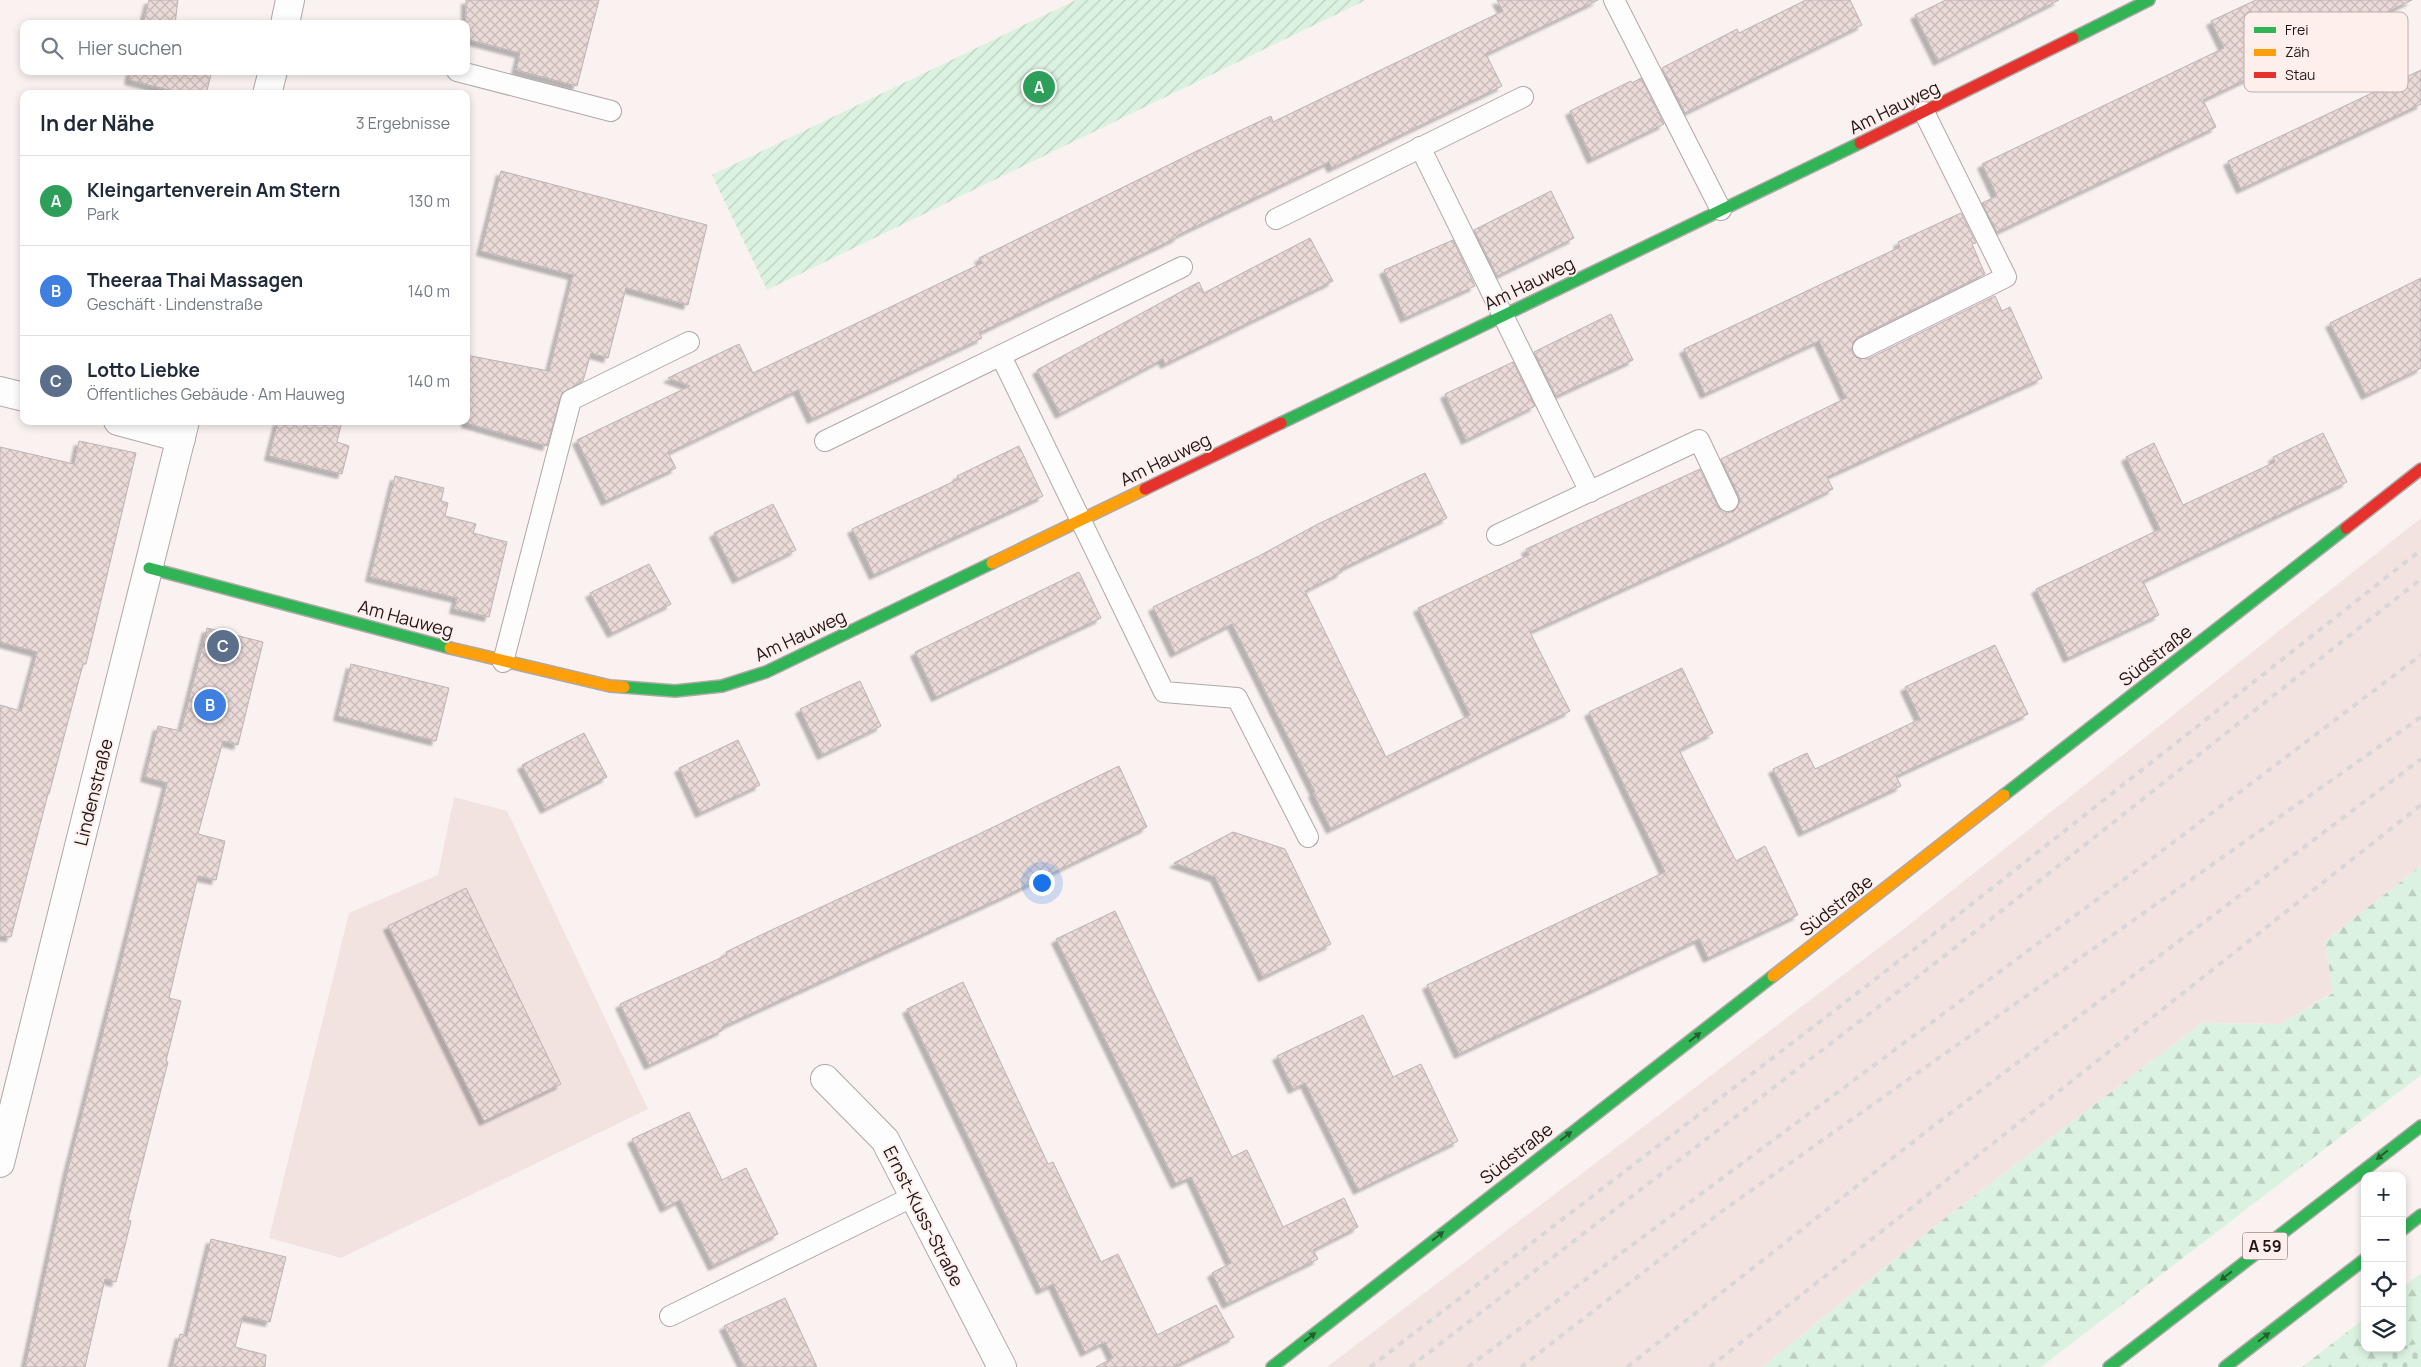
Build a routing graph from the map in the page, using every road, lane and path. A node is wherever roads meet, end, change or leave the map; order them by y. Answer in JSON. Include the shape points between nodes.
{"nodes":[{"id":1,"x":290,"y":0,"type":"edge"},
{"id":2,"x":1614,"y":0,"type":"edge"},
{"id":3,"x":2149,"y":0,"type":"edge"},
{"id":4,"x":286,"y":20,"type":"edge"},
{"id":5,"x":470,"y":74,"type":"edge"},
{"id":6,"x":271,"y":75,"type":"edge"},
{"id":7,"x":268,"y":90,"type":"edge"},
{"id":8,"x":1523,"y":97,"type":"dead end"},
{"id":9,"x":611,"y":111,"type":"dead end"},
{"id":10,"x":1924,"y":112,"type":"junction"},
{"id":11,"x":1420,"y":147,"type":"junction"},
{"id":12,"x":1722,"y":210,"type":"junction"},
{"id":13,"x":1276,"y":219,"type":"dead end"},
{"id":14,"x":1182,"y":267,"type":"dead end"},
{"id":15,"x":1504,"y":315,"type":"junction"},
{"id":16,"x":689,"y":342,"type":"dead end"},
{"id":17,"x":1863,"y":348,"type":"dead end"},
{"id":18,"x":1001,"y":356,"type":"junction"},
{"id":19,"x":0,"y":391,"type":"edge"},
{"id":20,"x":20,"y":396,"type":"edge"},
{"id":21,"x":150,"y":425,"type":"edge"},
{"id":22,"x":183,"y":429,"type":"edge"},
{"id":23,"x":825,"y":441,"type":"dead end"},
{"id":24,"x":2421,"y":470,"type":"edge"},
{"id":25,"x":1590,"y":492,"type":"junction"},
{"id":26,"x":1728,"y":501,"type":"dead end"},
{"id":27,"x":1079,"y":520,"type":"junction"},
{"id":28,"x":1497,"y":535,"type":"dead end"},
{"id":29,"x":149,"y":568,"type":"junction"},
{"id":30,"x":503,"y":662,"type":"junction"},
{"id":31,"x":1308,"y":837,"type":"dead end"},
{"id":32,"x":825,"y":1080,"type":"dead end"},
{"id":33,"x":2421,"y":1126,"type":"edge"},
{"id":34,"x":0,"y":1163,"type":"edge"},
{"id":35,"x":914,"y":1196,"type":"junction"},
{"id":36,"x":2421,"y":1215,"type":"edge"},
{"id":37,"x":2406,"y":1227,"type":"edge"},
{"id":38,"x":2361,"y":1262,"type":"edge"},
{"id":39,"x":670,"y":1316,"type":"dead end"},
{"id":40,"x":1002,"y":1367,"type":"edge"},
{"id":41,"x":1272,"y":1367,"type":"edge"},
{"id":42,"x":2109,"y":1367,"type":"edge"},
{"id":43,"x":2225,"y":1367,"type":"edge"}],
"edges":[{"from":1,"to":4,"type":"street"},
{"from":2,"to":12,"type":"lane"},
{"from":3,"to":10,"type":"main road","name":"Am Hauweg"},
{"from":5,"to":9,"type":"lane"},
{"from":6,"to":7,"type":"street"},
{"from":8,"to":11,"type":"lane"},
{"from":10,"to":12,"type":"main road","name":"Am Hauweg"},
{"from":10,"to":17,"type":"lane","via":[[2006,277]]},
{"from":11,"to":13,"type":"lane"},
{"from":11,"to":15,"type":"lane"},
{"from":12,"to":15,"type":"main road","name":"Am Hauweg"},
{"from":14,"to":18,"type":"lane"},
{"from":15,"to":25,"type":"lane"},
{"from":15,"to":27,"type":"main road","name":"Am Hauweg"},
{"from":16,"to":30,"type":"lane","via":[[571,400]]},
{"from":18,"to":23,"type":"lane"},
{"from":18,"to":27,"type":"lane"},
{"from":19,"to":20,"type":"street"},
{"from":21,"to":22,"type":"street"},
{"from":22,"to":29,"type":"street","name":"Lindenstraße"},
{"from":41,"to":24,"type":"main road","name":"Südstraße","one_way":true},
{"from":25,"to":26,"type":"lane","via":[[1699,440]]},
{"from":25,"to":28,"type":"lane"},
{"from":27,"to":30,"type":"main road","name":"Am Hauweg","via":[[766,672],[722,686],[675,691],[610,686]]},
{"from":27,"to":31,"type":"lane","via":[[1164,692],[1237,698]]},
{"from":29,"to":30,"type":"main road","name":"Am Hauweg"},
{"from":29,"to":34,"type":"street","name":"Lindenstraße"},
{"from":32,"to":35,"type":"street","name":"Ernst-Kuss-Straße","via":[[885,1140]]},
{"from":33,"to":42,"type":"main road","number":"A 59","one_way":true},
{"from":35,"to":39,"type":"lane"},
{"from":35,"to":40,"type":"street","name":"Ernst-Kuss-Straße"},
{"from":36,"to":37,"type":"main road"},
{"from":43,"to":38,"type":"main road","one_way":true}]}
